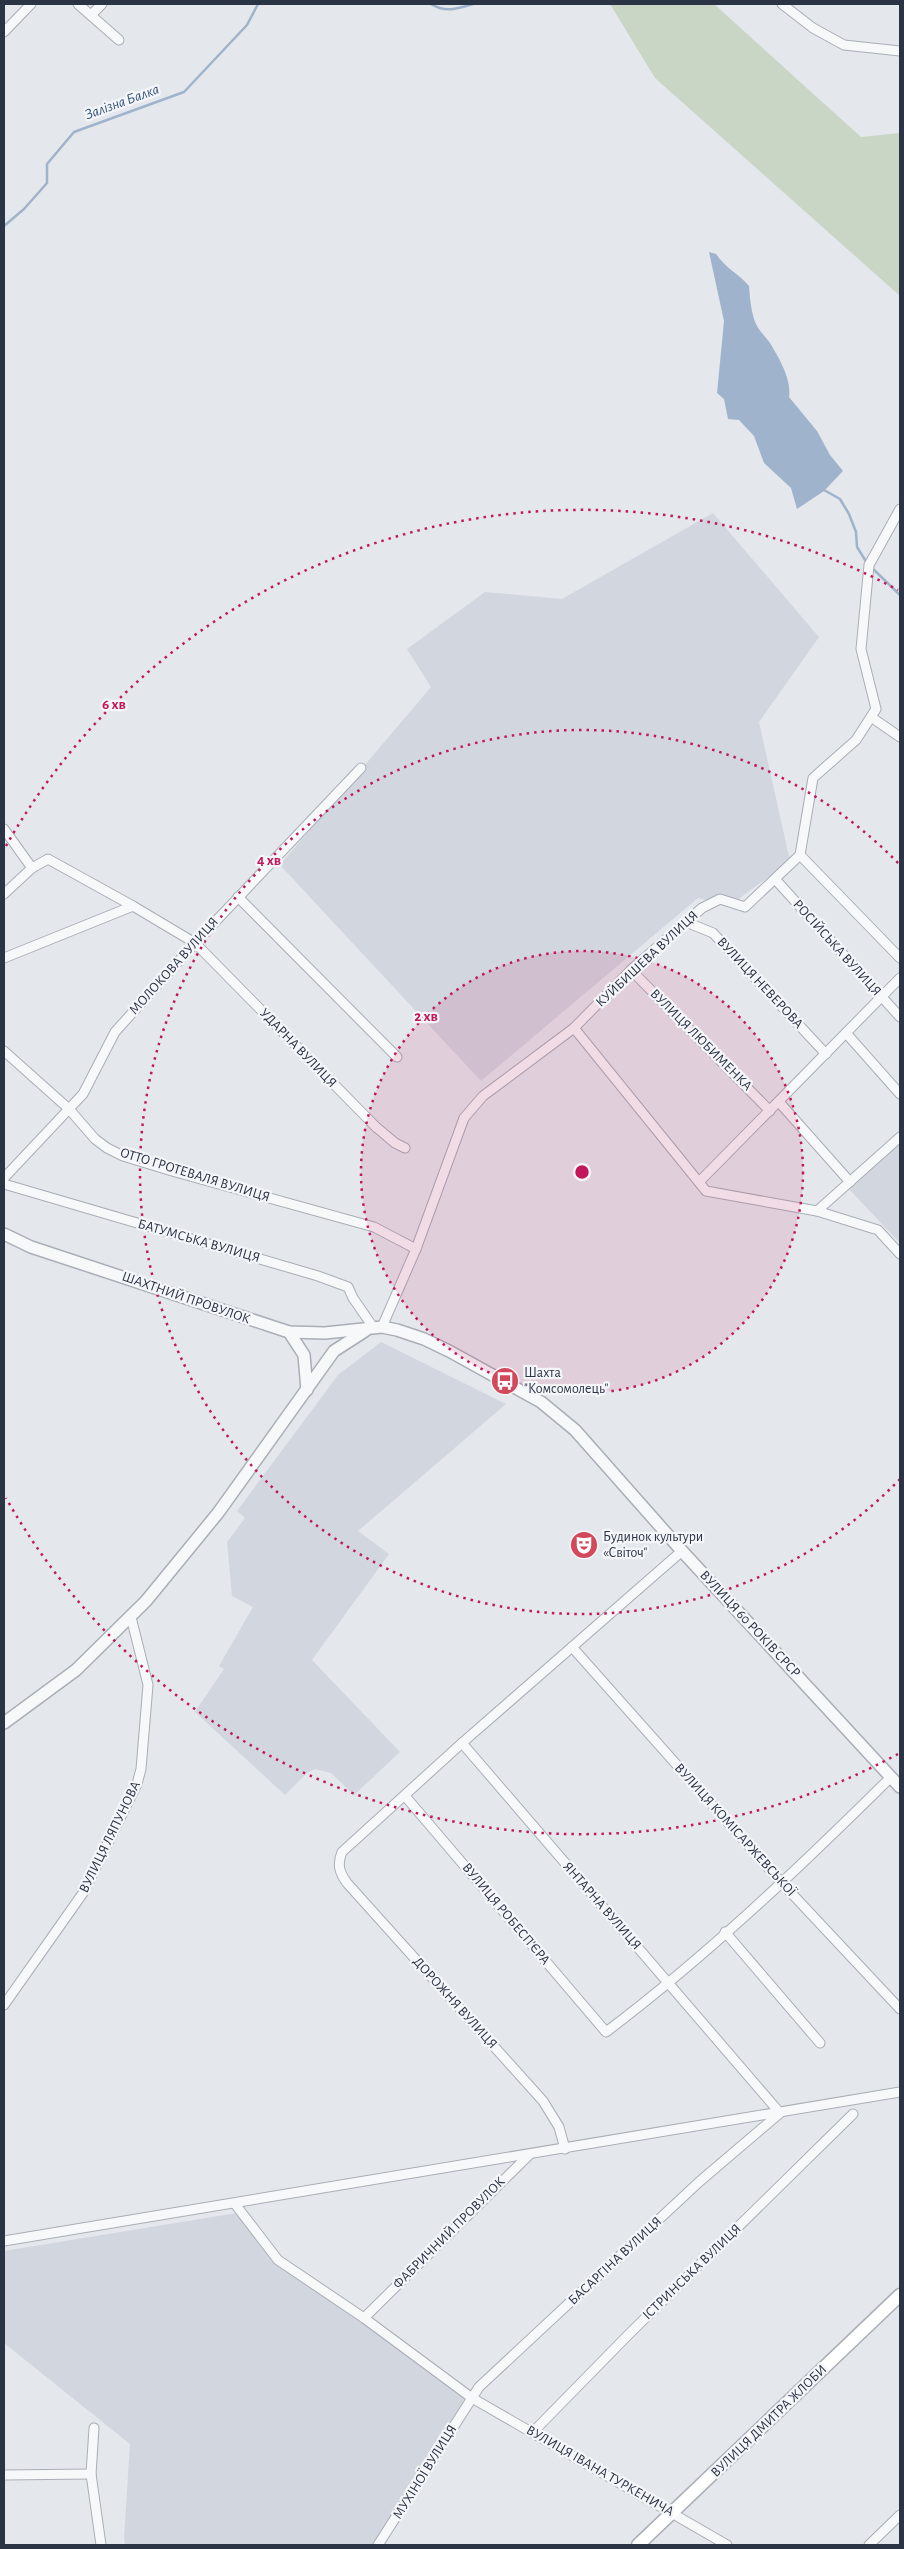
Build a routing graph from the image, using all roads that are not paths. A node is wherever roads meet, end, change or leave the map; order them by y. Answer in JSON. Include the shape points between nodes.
{"nodes":[{"id":1,"x":31,"y":4,"type":"edge"},
{"id":2,"x":78,"y":4,"type":"edge"},
{"id":3,"x":102,"y":4,"type":"edge"},
{"id":4,"x":782,"y":4,"type":"edge"},
{"id":5,"x":91,"y":15,"type":"junction"},
{"id":6,"x":4,"y":32,"type":"edge"},
{"id":7,"x":119,"y":40,"type":"dead end"},
{"id":8,"x":900,"y":51,"type":"edge"},
{"id":9,"x":900,"y":509,"type":"edge"},
{"id":10,"x":871,"y":717,"type":"junction"},
{"id":11,"x":900,"y":737,"type":"edge"},
{"id":12,"x":361,"y":768,"type":"dead end"},
{"id":13,"x":4,"y":829,"type":"edge"},
{"id":14,"x":800,"y":855,"type":"junction"},
{"id":15,"x":32,"y":868,"type":"junction"},
{"id":16,"x":775,"y":879,"type":"junction"},
{"id":17,"x":4,"y":894,"type":"edge"},
{"id":18,"x":238,"y":897,"type":"junction"},
{"id":19,"x":133,"y":906,"type":"junction"},
{"id":20,"x":686,"y":922,"type":"junction"},
{"id":21,"x":195,"y":943,"type":"junction"},
{"id":22,"x":4,"y":958,"type":"edge"},
{"id":23,"x":900,"y":958,"type":"edge"},
{"id":24,"x":631,"y":970,"type":"junction"},
{"id":25,"x":900,"y":978,"type":"edge"},
{"id":26,"x":882,"y":997,"type":"junction"},
{"id":27,"x":900,"y":1017,"type":"edge"},
{"id":28,"x":574,"y":1028,"type":"junction"},
{"id":29,"x":846,"y":1033,"type":"junction"},
{"id":30,"x":4,"y":1051,"type":"edge"},
{"id":31,"x":826,"y":1054,"type":"junction"},
{"id":32,"x":397,"y":1057,"type":"dead end"},
{"id":33,"x":900,"y":1094,"type":"edge"},
{"id":34,"x":779,"y":1102,"type":"junction"},
{"id":35,"x":69,"y":1109,"type":"junction"},
{"id":36,"x":770,"y":1111,"type":"junction"},
{"id":37,"x":900,"y":1136,"type":"edge"},
{"id":38,"x":405,"y":1148,"type":"dead end"},
{"id":39,"x":4,"y":1178,"type":"edge"},
{"id":40,"x":699,"y":1182,"type":"junction"},
{"id":41,"x":850,"y":1182,"type":"junction"},
{"id":42,"x":4,"y":1184,"type":"edge"},
{"id":43,"x":817,"y":1211,"type":"junction"},
{"id":44,"x":4,"y":1234,"type":"edge"},
{"id":45,"x":416,"y":1249,"type":"junction"},
{"id":46,"x":900,"y":1254,"type":"edge"},
{"id":47,"x":378,"y":1327,"type":"junction"},
{"id":48,"x":289,"y":1332,"type":"junction"},
{"id":49,"x":307,"y":1390,"type":"junction"},
{"id":50,"x":682,"y":1551,"type":"junction"},
{"id":51,"x":131,"y":1617,"type":"junction"},
{"id":52,"x":572,"y":1647,"type":"junction"},
{"id":53,"x":4,"y":1723,"type":"edge"},
{"id":54,"x":462,"y":1743,"type":"junction"},
{"id":55,"x":892,"y":1777,"type":"junction"},
{"id":56,"x":900,"y":1787,"type":"edge"},
{"id":57,"x":405,"y":1796,"type":"junction"},
{"id":58,"x":780,"y":1881,"type":"junction"},
{"id":59,"x":725,"y":1932,"type":"junction"},
{"id":60,"x":670,"y":1984,"type":"junction"},
{"id":61,"x":4,"y":2005,"type":"edge"},
{"id":62,"x":900,"y":2009,"type":"edge"},
{"id":63,"x":820,"y":2043,"type":"dead end"},
{"id":64,"x":900,"y":2092,"type":"edge"},
{"id":65,"x":780,"y":2113,"type":"junction"},
{"id":66,"x":853,"y":2114,"type":"dead end"},
{"id":67,"x":565,"y":2149,"type":"junction"},
{"id":68,"x":529,"y":2155,"type":"junction"},
{"id":69,"x":235,"y":2204,"type":"junction"},
{"id":70,"x":4,"y":2242,"type":"edge"},
{"id":71,"x":900,"y":2295,"type":"edge"},
{"id":72,"x":367,"y":2315,"type":"junction"},
{"id":73,"x":472,"y":2398,"type":"junction"},
{"id":74,"x":94,"y":2428,"type":"dead end"},
{"id":75,"x":533,"y":2432,"type":"junction"},
{"id":76,"x":91,"y":2474,"type":"junction"},
{"id":77,"x":4,"y":2475,"type":"edge"},
{"id":78,"x":672,"y":2513,"type":"junction"},
{"id":79,"x":900,"y":2515,"type":"edge"},
{"id":80,"x":99,"y":2544,"type":"edge"},
{"id":81,"x":378,"y":2545,"type":"edge"},
{"id":82,"x":638,"y":2545,"type":"edge"},
{"id":83,"x":727,"y":2545,"type":"edge"},
{"id":84,"x":869,"y":2545,"type":"edge"}],
"edges":[{"from":1,"to":6,"type":"street"},
{"from":2,"to":5,"type":"street"},
{"from":3,"to":5,"type":"street"},
{"from":4,"to":8,"type":"street","via":[[813,28],[844,45]]},
{"from":5,"to":7,"type":"street"},
{"from":9,"to":10,"type":"street","via":[[869,565],[861,649],[876,709]]},
{"from":10,"to":11,"type":"street"},
{"from":10,"to":14,"type":"street","via":[[856,740],[813,778]]},
{"from":12,"to":18,"type":"street","name":"МОЛОКОВА ВУЛИЦЯ"},
{"from":13,"to":15,"type":"street"},
{"from":14,"to":16,"type":"street","name":"КУЙБИШЕВА ВУЛИЦЯ"},
{"from":14,"to":23,"type":"street"},
{"from":15,"to":17,"type":"street"},
{"from":15,"to":19,"type":"street","name":"УДАРНА ВУЛИЦЯ","via":[[48,859]]},
{"from":16,"to":20,"type":"street","name":"КУЙБИШЕВА ВУЛИЦЯ","via":[[745,907],[720,899],[702,908]]},
{"from":16,"to":26,"type":"street","name":"РОСІЙСЬКА ВУЛИЦЯ"},
{"from":18,"to":21,"type":"street","name":"МОЛОКОВА ВУЛИЦЯ"},
{"from":18,"to":32,"type":"street"},
{"from":19,"to":21,"type":"street","name":"УДАРНА ВУЛИЦЯ"},
{"from":19,"to":22,"type":"street"},
{"from":20,"to":24,"type":"street","name":"КУЙБИШЕВА ВУЛИЦЯ"},
{"from":20,"to":31,"type":"street","name":"ВУЛИЦЯ НЕВЕРОВА","via":[[713,933]]},
{"from":21,"to":35,"type":"street","name":"МОЛОКОВА ВУЛИЦЯ","via":[[114,1032],[83,1094]]},
{"from":21,"to":38,"type":"street","name":"УДАРНА ВУЛИЦЯ","via":[[376,1127]]},
{"from":24,"to":28,"type":"street","name":"КУЙБИШЕВА ВУЛИЦЯ"},
{"from":24,"to":36,"type":"street","name":"ВУЛИЦЯ ЛЮБИМЕНКА"},
{"from":25,"to":26,"type":"street"},
{"from":26,"to":27,"type":"street","name":"РОСІЙСЬКА ВУЛИЦЯ"},
{"from":26,"to":29,"type":"street"},
{"from":28,"to":40,"type":"street"},
{"from":28,"to":45,"type":"street","name":"КУЙБИШЕВА ВУЛИЦЯ","via":[[483,1096],[464,1118]]},
{"from":29,"to":31,"type":"street"},
{"from":29,"to":33,"type":"street"},
{"from":30,"to":35,"type":"street","name":"ОТТО ГРОТЕВАЛЯ ВУЛИЦЯ"},
{"from":31,"to":34,"type":"street"},
{"from":34,"to":36,"type":"street"},
{"from":34,"to":41,"type":"street"},
{"from":35,"to":39,"type":"street","name":"МОЛОКОВА ВУЛИЦЯ"},
{"from":35,"to":45,"type":"street","name":"ОТТО ГРОТЕВАЛЯ ВУЛИЦЯ","via":[[95,1139],[123,1156],[374,1227]]},
{"from":36,"to":40,"type":"street"},
{"from":37,"to":41,"type":"street"},
{"from":40,"to":43,"type":"street","via":[[706,1191]]},
{"from":41,"to":43,"type":"street"},
{"from":42,"to":47,"type":"street","name":"БАТУМСЬКА ВУЛИЦЯ","via":[[348,1287],[353,1298]]},
{"from":43,"to":46,"type":"street","via":[[878,1230]]},
{"from":44,"to":48,"type":"street","name":"ШАХТНИЙ ПРОВУЛОК","via":[[31,1246]]},
{"from":45,"to":47,"type":"street","name":"КУЙБИШЕВА ВУЛИЦЯ"},
{"from":47,"to":48,"type":"street","name":"ШАХТНИЙ ПРОВУЛОК","via":[[325,1333]]},
{"from":47,"to":49,"type":"street","via":[[348,1340],[334,1351]]},
{"from":47,"to":50,"type":"street","name":"ВУЛИЦЯ 60 РОКІВ СРСР","via":[[424,1339],[542,1402],[575,1430]]},
{"from":48,"to":49,"type":"street","via":[[304,1355]]},
{"from":49,"to":51,"type":"street","via":[[218,1513]]},
{"from":50,"to":52,"type":"street"},
{"from":50,"to":55,"type":"street","name":"ВУЛИЦЯ 60 РОКІВ СРСР"},
{"from":51,"to":53,"type":"street","via":[[76,1670]]},
{"from":51,"to":61,"type":"street","name":"ВУЛИЦЯ ЛЯПУНОВА","via":[[148,1685],[137,1784],[84,1893]]},
{"from":52,"to":54,"type":"street"},
{"from":52,"to":58,"type":"street","name":"ВУЛИЦЯ КОМІСАРЖЕВСЬКОЇ"},
{"from":54,"to":57,"type":"street"},
{"from":54,"to":60,"type":"street","name":"ЯНТАРНА ВУЛИЦЯ"},
{"from":55,"to":56,"type":"street","name":"ВУЛИЦЯ 60 РОКІВ СРСР"},
{"from":55,"to":58,"type":"street"},
{"from":57,"to":60,"type":"street","name":"ВУЛИЦЯ РОБЕСП'ЄРА","via":[[606,2032]]},
{"from":57,"to":67,"type":"street","name":"ДОРОЖНЯ ВУЛИЦЯ","via":[[342,1852],[339,1868],[347,1883],[543,2101],[559,2128]]},
{"from":58,"to":59,"type":"street"},
{"from":58,"to":62,"type":"street","name":"ВУЛИЦЯ КОМІСАРЖЕВСЬКОЇ"},
{"from":59,"to":60,"type":"street"},
{"from":59,"to":63,"type":"street"},
{"from":60,"to":65,"type":"street","name":"ЯНТАРНА ВУЛИЦЯ"},
{"from":64,"to":65,"type":"street"},
{"from":65,"to":67,"type":"street"},
{"from":65,"to":73,"type":"street","name":"БАСАРГІНА ВУЛИЦЯ","via":[[492,2373]]},
{"from":66,"to":75,"type":"street","name":"ІСТРИНСЬКА ВУЛИЦЯ"},
{"from":67,"to":68,"type":"street"},
{"from":68,"to":69,"type":"street"},
{"from":68,"to":72,"type":"street","name":"ФАБРИЧНИЙ ПРОВУЛОК"},
{"from":69,"to":70,"type":"street"},
{"from":69,"to":72,"type":"street","name":"ВУЛИЦЯ ІВАНА ТУРКЕНИЧА","via":[[278,2260]]},
{"from":71,"to":78,"type":"main road","name":"ВУЛИЦЯ ДМИТРА ЖЛОБИ"},
{"from":72,"to":73,"type":"street","name":"ВУЛИЦЯ ІВАНА ТУРКЕНИЧА"},
{"from":73,"to":75,"type":"street","name":"ВУЛИЦЯ ІВАНА ТУРКЕНИЧА"},
{"from":73,"to":81,"type":"street","name":"МУХІНОЇ ВУЛИЦЯ"},
{"from":74,"to":76,"type":"street"},
{"from":75,"to":78,"type":"street","name":"ВУЛИЦЯ ІВАНА ТУРКЕНИЧА"},
{"from":76,"to":77,"type":"street"},
{"from":76,"to":80,"type":"street"},
{"from":78,"to":82,"type":"main road","name":"ВУЛИЦЯ ДМИТРА ЖЛОБИ"},
{"from":78,"to":83,"type":"street","name":"ВУЛИЦЯ ІВАНА ТУРКЕНИЧА"},
{"from":79,"to":84,"type":"street"}]}
